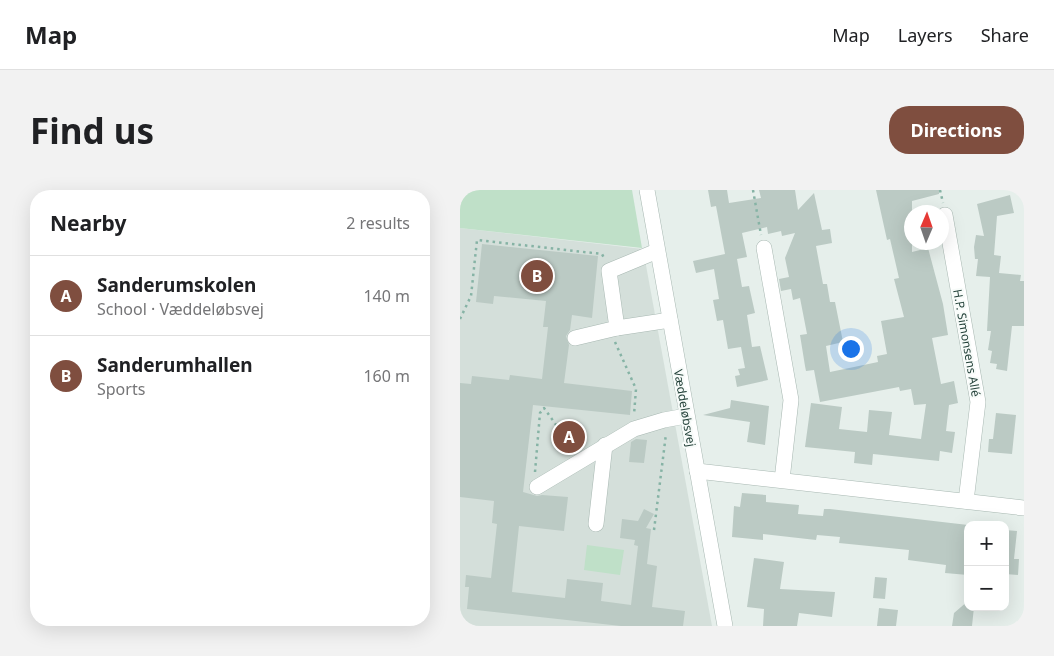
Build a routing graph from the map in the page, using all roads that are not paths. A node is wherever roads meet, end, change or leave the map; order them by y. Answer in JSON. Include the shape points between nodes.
{"nodes":[{"id":1,"x":647,"y":190,"type":"edge"},
{"id":2,"x":949,"y":238,"type":"edge"},
{"id":3,"x":764,"y":248,"type":"road end"},
{"id":4,"x":658,"y":251,"type":"junction"},
{"id":5,"x":670,"y":320,"type":"junction"},
{"id":6,"x":617,"y":328,"type":"junction"},
{"id":7,"x":575,"y":338,"type":"dead end"},
{"id":8,"x":686,"y":416,"type":"junction"},
{"id":9,"x":605,"y":445,"type":"junction"},
{"id":10,"x":697,"y":472,"type":"junction"},
{"id":11,"x":782,"y":480,"type":"junction"},
{"id":12,"x":537,"y":487,"type":"road end"},
{"id":13,"x":966,"y":501,"type":"junction"},
{"id":14,"x":1024,"y":508,"type":"edge"},
{"id":15,"x":596,"y":524,"type":"dead end"},
{"id":16,"x":726,"y":626,"type":"edge"}],
"edges":[{"from":1,"to":4,"type":"street","name":"Væddeløbsvej"},
{"from":2,"to":13,"type":"street","name":"H.P. Simonsens Allé","via":[[978,402]]},
{"from":3,"to":11,"type":"street","via":[[791,400]]},
{"from":4,"to":5,"type":"street","name":"Væddeløbsvej"},
{"from":4,"to":6,"type":"street","via":[[609,271]]},
{"from":5,"to":6,"type":"street"},
{"from":5,"to":8,"type":"street","name":"Væddeløbsvej"},
{"from":6,"to":7,"type":"street"},
{"from":8,"to":9,"type":"street","via":[[634,429]]},
{"from":8,"to":10,"type":"street","name":"Væddeløbsvej"},
{"from":9,"to":12,"type":"street"},
{"from":9,"to":15,"type":"street"},
{"from":10,"to":11,"type":"street"},
{"from":10,"to":16,"type":"street","name":"Væddeløbsvej"},
{"from":11,"to":13,"type":"street"},
{"from":13,"to":14,"type":"street"}]}
